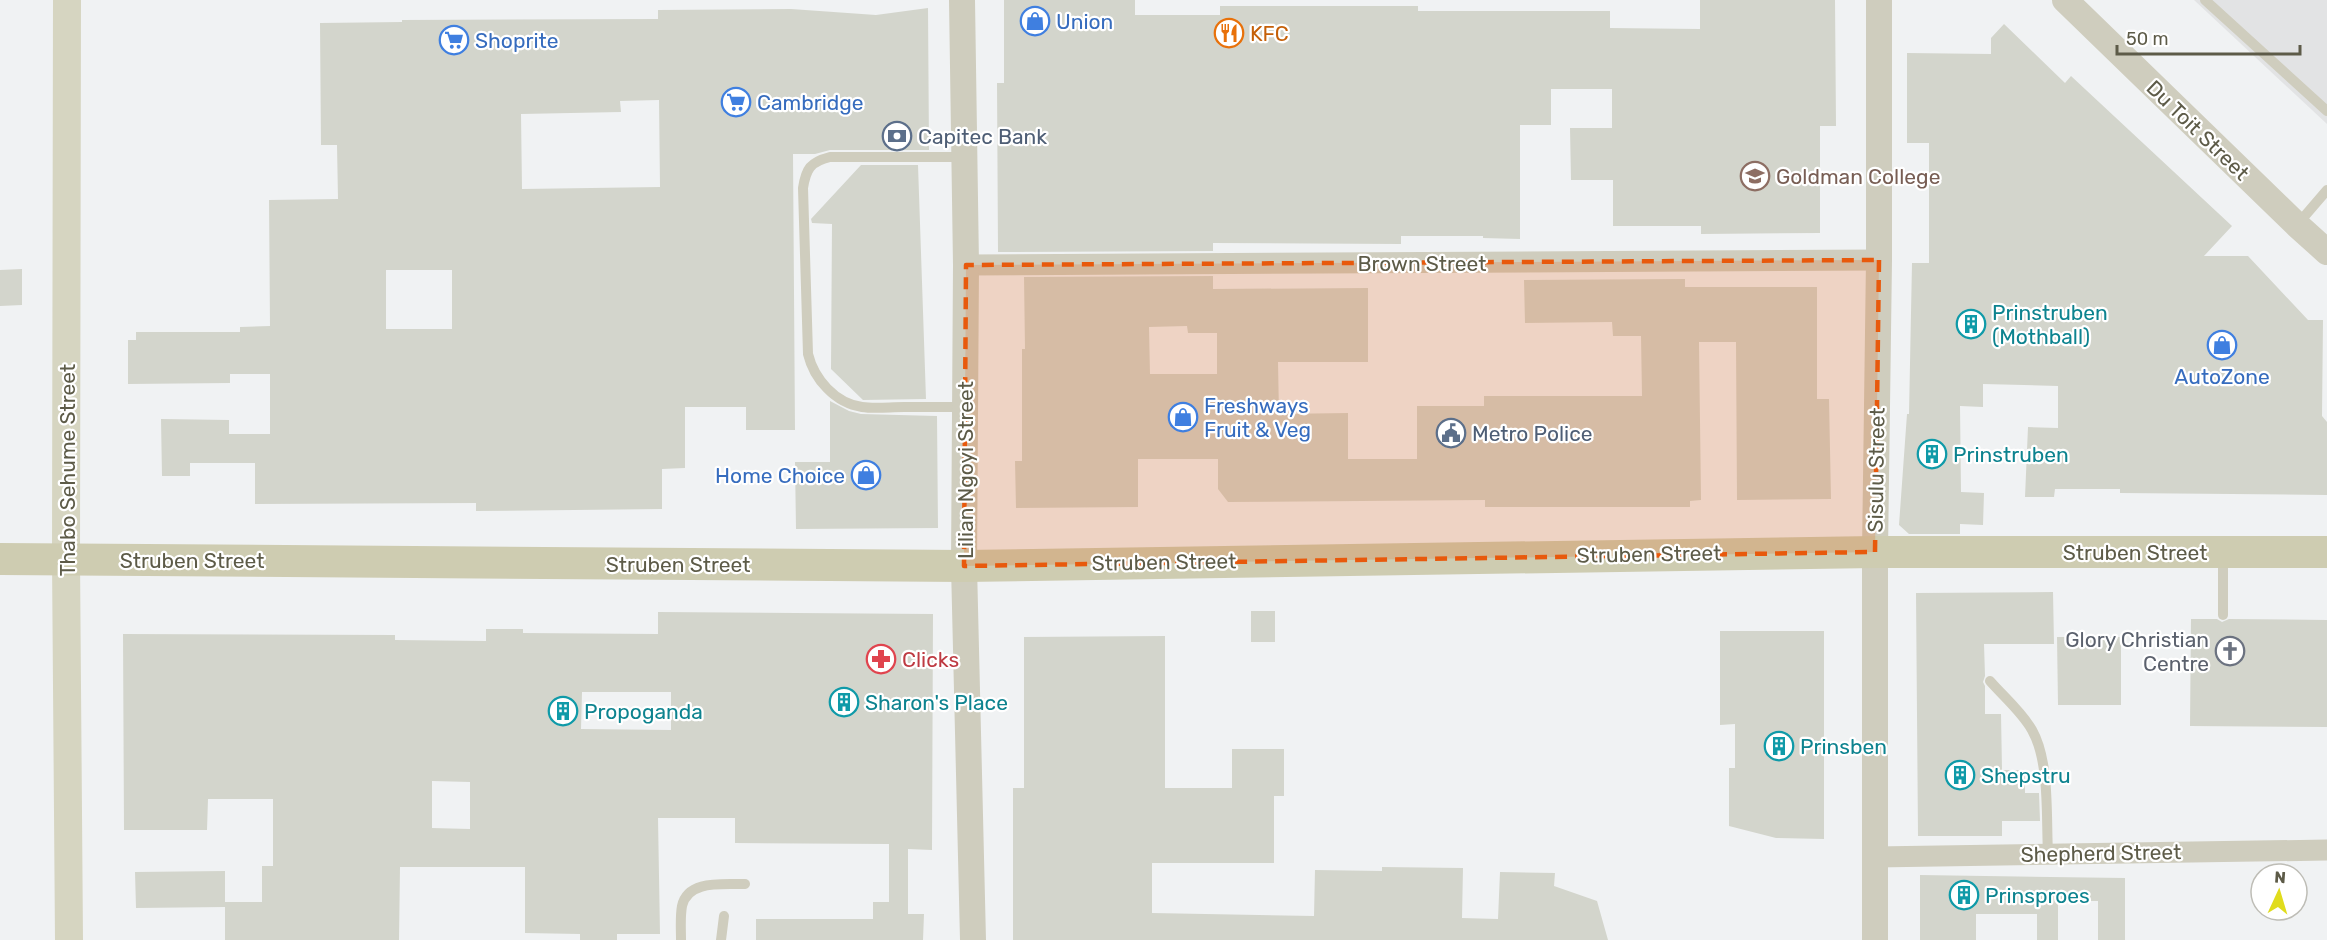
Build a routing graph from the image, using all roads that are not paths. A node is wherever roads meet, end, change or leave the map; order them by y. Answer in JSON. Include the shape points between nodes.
{"nodes":[{"id":1,"x":67,"y":0,"type":"edge"},
{"id":2,"x":962,"y":0,"type":"edge"},
{"id":3,"x":1879,"y":0,"type":"edge"},
{"id":4,"x":2205,"y":0,"type":"edge"},
{"id":5,"x":2065,"y":2,"type":"edge"},
{"id":6,"x":2327,"y":111,"type":"edge"},
{"id":7,"x":964,"y":157,"type":"junction"},
{"id":8,"x":2327,"y":190,"type":"edge"},
{"id":9,"x":2297,"y":225,"type":"junction"},
{"id":10,"x":2327,"y":252,"type":"edge"},
{"id":11,"x":1879,"y":260,"type":"junction"},
{"id":12,"x":966,"y":265,"type":"junction"},
{"id":13,"x":965,"y":407,"type":"junction"},
{"id":14,"x":1875,"y":552,"type":"junction"},
{"id":15,"x":2223,"y":552,"type":"junction"},
{"id":16,"x":2327,"y":552,"type":"edge"},
{"id":17,"x":66,"y":559,"type":"junction"},
{"id":18,"x":0,"y":560,"type":"edge"},
{"id":19,"x":964,"y":566,"type":"junction"},
{"id":20,"x":2223,"y":615,"type":"dead end"},
{"id":21,"x":1990,"y":681,"type":"dead end"},
{"id":22,"x":2327,"y":850,"type":"edge"},
{"id":23,"x":2048,"y":853,"type":"junction"},
{"id":24,"x":1875,"y":857,"type":"junction"},
{"id":25,"x":745,"y":884,"type":"dead end"},
{"id":26,"x":724,"y":916,"type":"dead end"},
{"id":27,"x":69,"y":940,"type":"edge"},
{"id":28,"x":78,"y":940,"type":"edge"},
{"id":29,"x":681,"y":940,"type":"edge"},
{"id":30,"x":721,"y":940,"type":"edge"},
{"id":31,"x":973,"y":940,"type":"edge"},
{"id":32,"x":1875,"y":940,"type":"edge"}],
"edges":[{"from":1,"to":17,"type":"main road","name":"Thabo Sehume Street"},
{"from":2,"to":7,"type":"street","name":"Lilian Ngoyi Street"},
{"from":3,"to":11,"type":"street","name":"Sisulu Street"},
{"from":4,"to":6,"type":"lane"},
{"from":5,"to":9,"type":"street","name":"Du Toit Street"},
{"from":7,"to":12,"type":"street","name":"Lilian Ngoyi Street"},
{"from":7,"to":13,"type":"lane","via":[[830,157],[817,160],[809,168],[803,188],[808,354],[818,376],[842,400],[862,407]]},
{"from":8,"to":9,"type":"lane"},
{"from":9,"to":10,"type":"street","name":"Du Toit Street"},
{"from":11,"to":12,"type":"street","name":"Brown Street"},
{"from":11,"to":14,"type":"street","name":"Sisulu Street"},
{"from":12,"to":13,"type":"street","name":"Lilian Ngoyi Street"},
{"from":13,"to":19,"type":"street","name":"Lilian Ngoyi Street"},
{"from":14,"to":15,"type":"main road","name":"Struben Street"},
{"from":14,"to":19,"type":"main road","name":"Struben Street"},
{"from":14,"to":24,"type":"street","name":"Sisulu Street"},
{"from":15,"to":16,"type":"main road","name":"Struben Street"},
{"from":15,"to":20,"type":"lane"},
{"from":17,"to":18,"type":"main road","name":"Struben Street"},
{"from":17,"to":19,"type":"main road","name":"Struben Street"},
{"from":17,"to":27,"type":"main road","name":"Thabo Sehume Street"},
{"from":19,"to":31,"type":"street","name":"Lilian Ngoyi Street"},
{"from":21,"to":23,"type":"lane","via":[[2031,728],[2038,742]]},
{"from":22,"to":23,"type":"street","name":"Shepherd Street"},
{"from":23,"to":24,"type":"street","name":"Shepherd Street"},
{"from":24,"to":32,"type":"street","name":"Sisulu Street"},
{"from":25,"to":29,"type":"lane","via":[[702,886],[686,896]]},
{"from":26,"to":30,"type":"lane"},
{"from":27,"to":28,"type":"lane"}]}
